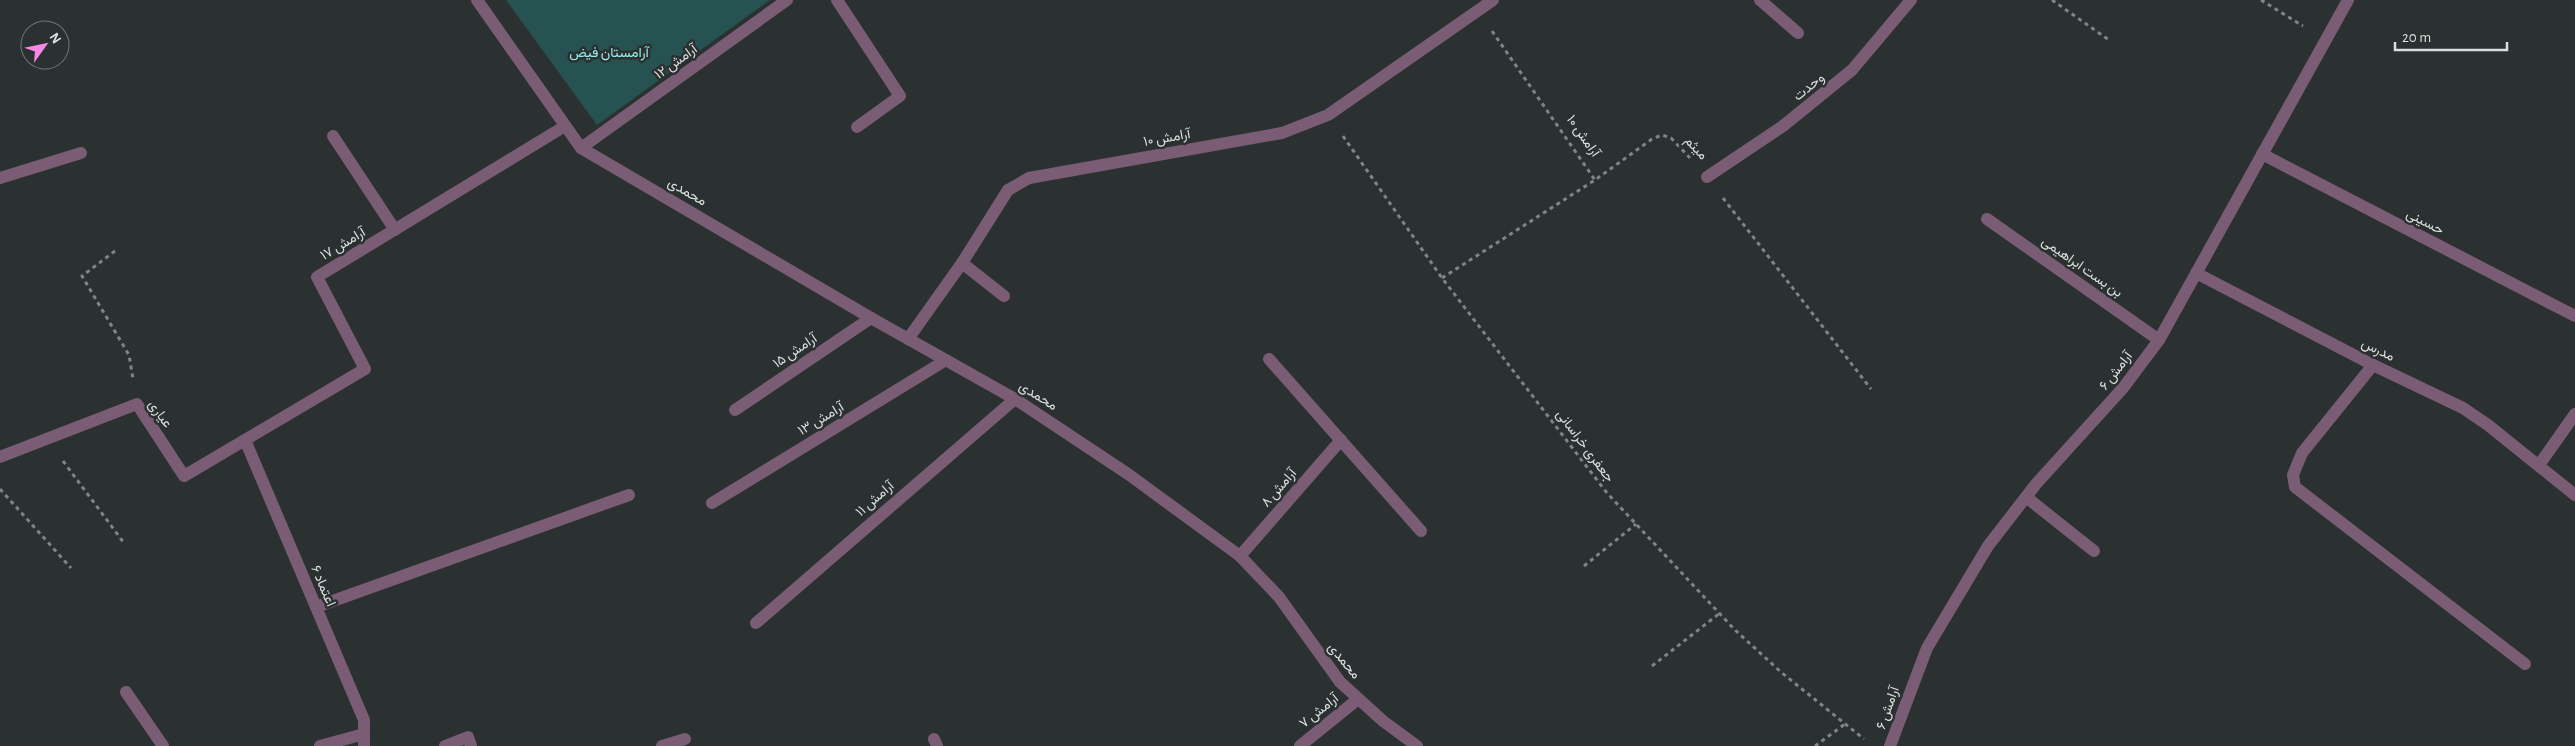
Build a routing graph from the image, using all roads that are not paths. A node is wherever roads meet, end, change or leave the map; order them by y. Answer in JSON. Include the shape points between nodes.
{"nodes":[{"id":1,"x":477,"y":0,"type":"edge"},
{"id":2,"x":787,"y":0,"type":"edge"},
{"id":3,"x":837,"y":0,"type":"edge"},
{"id":4,"x":1493,"y":0,"type":"edge"},
{"id":5,"x":1760,"y":0,"type":"edge"},
{"id":6,"x":1911,"y":0,"type":"edge"},
{"id":7,"x":2348,"y":0,"type":"edge"},
{"id":8,"x":1798,"y":33,"type":"dead end"},
{"id":9,"x":565,"y":126,"type":"junction"},
{"id":10,"x":857,"y":127,"type":"dead end"},
{"id":11,"x":333,"y":136,"type":"dead end"},
{"id":12,"x":581,"y":148,"type":"junction"},
{"id":13,"x":81,"y":153,"type":"dead end"},
{"id":14,"x":2262,"y":154,"type":"junction"},
{"id":15,"x":1707,"y":176,"type":"road end"},
{"id":16,"x":0,"y":178,"type":"edge"},
{"id":17,"x":1987,"y":219,"type":"dead end"},
{"id":18,"x":395,"y":230,"type":"junction"},
{"id":19,"x":962,"y":263,"type":"junction"},
{"id":20,"x":2196,"y":273,"type":"junction"},
{"id":21,"x":1004,"y":296,"type":"dead end"},
{"id":22,"x":2575,"y":316,"type":"edge"},
{"id":23,"x":871,"y":318,"type":"junction"},
{"id":24,"x":908,"y":339,"type":"junction"},
{"id":25,"x":2158,"y":340,"type":"junction"},
{"id":26,"x":1269,"y":359,"type":"dead end"},
{"id":27,"x":946,"y":360,"type":"junction"},
{"id":28,"x":2373,"y":365,"type":"junction"},
{"id":29,"x":1015,"y":399,"type":"junction"},
{"id":30,"x":735,"y":410,"type":"dead end"},
{"id":31,"x":2575,"y":414,"type":"edge"},
{"id":32,"x":245,"y":440,"type":"junction"},
{"id":33,"x":1341,"y":440,"type":"junction"},
{"id":34,"x":0,"y":458,"type":"edge"},
{"id":35,"x":2539,"y":465,"type":"junction"},
{"id":36,"x":629,"y":494,"type":"dead end"},
{"id":37,"x":2575,"y":495,"type":"edge"},
{"id":38,"x":2026,"y":498,"type":"junction"},
{"id":39,"x":712,"y":503,"type":"dead end"},
{"id":40,"x":1421,"y":532,"type":"dead end"},
{"id":41,"x":2094,"y":551,"type":"dead end"},
{"id":42,"x":1240,"y":556,"type":"junction"},
{"id":43,"x":316,"y":607,"type":"junction"},
{"id":44,"x":756,"y":623,"type":"dead end"},
{"id":45,"x":2525,"y":664,"type":"dead end"},
{"id":46,"x":126,"y":692,"type":"dead end"},
{"id":47,"x":1358,"y":699,"type":"junction"},
{"id":48,"x":685,"y":739,"type":"dead end"},
{"id":49,"x":364,"y":740,"type":"edge"},
{"id":50,"x":163,"y":746,"type":"edge"},
{"id":51,"x":320,"y":746,"type":"edge"},
{"id":52,"x":445,"y":746,"type":"edge"},
{"id":53,"x":471,"y":746,"type":"edge"},
{"id":54,"x":662,"y":746,"type":"edge"},
{"id":55,"x":1300,"y":746,"type":"edge"},
{"id":56,"x":1417,"y":746,"type":"edge"},
{"id":57,"x":1890,"y":746,"type":"edge"}],
"edges":[{"from":1,"to":9,"type":"street"},
{"from":2,"to":12,"type":"street","name":"آرامش ۱۲"},
{"from":3,"to":10,"type":"street","via":[[900,96]]},
{"from":4,"to":19,"type":"street","name":"آرامش ۱۰","via":[[1328,115],[1282,133],[1029,178],[1008,190]]},
{"from":5,"to":8,"type":"street"},
{"from":6,"to":15,"type":"street","name":"وحدت","via":[[1852,70],[1783,126]]},
{"from":7,"to":14,"type":"street","name":"آرامش ۶"},
{"from":9,"to":12,"type":"street"},
{"from":9,"to":18,"type":"street","name":"آرامش ۱۷"},
{"from":11,"to":18,"type":"street"},
{"from":12,"to":23,"type":"street","name":"محمدی"},
{"from":13,"to":16,"type":"street"},
{"from":14,"to":20,"type":"street","name":"آرامش ۶"},
{"from":14,"to":22,"type":"street","name":"حسینی"},
{"from":17,"to":25,"type":"street","name":"بن بست ابراهیمی"},
{"from":18,"to":32,"type":"street","name":"آرامش ۱۷","via":[[318,277],[365,369]]},
{"from":19,"to":21,"type":"street"},
{"from":19,"to":24,"type":"street","name":"آرامش ۱۰"},
{"from":20,"to":25,"type":"street","name":"آرامش ۶"},
{"from":20,"to":28,"type":"street","name":"مدرس"},
{"from":23,"to":24,"type":"street","name":"محمدی"},
{"from":23,"to":30,"type":"street","name":"آرامش ۱۵"},
{"from":24,"to":27,"type":"street","name":"محمدی"},
{"from":25,"to":38,"type":"street","name":"آرامش ۶","via":[[2123,388]]},
{"from":26,"to":33,"type":"street"},
{"from":27,"to":29,"type":"street","name":"محمدی"},
{"from":27,"to":39,"type":"street","name":"آرامش ۱۳"},
{"from":28,"to":35,"type":"street","name":"مدرس","via":[[2463,408]]},
{"from":28,"to":45,"type":"street","via":[[2302,453],[2293,475],[2295,487]]},
{"from":29,"to":42,"type":"street","name":"محمدی","via":[[1128,474]]},
{"from":29,"to":44,"type":"street","name":"آرامش ۱۱"},
{"from":31,"to":35,"type":"street"},
{"from":32,"to":34,"type":"street","name":"عیاری","via":[[184,476],[137,404]]},
{"from":32,"to":43,"type":"street","name":"اعتماد ۶"},
{"from":33,"to":40,"type":"street"},
{"from":33,"to":42,"type":"street","name":"آرامش ۸"},
{"from":35,"to":37,"type":"street","name":"مدرس"},
{"from":36,"to":43,"type":"street"},
{"from":38,"to":41,"type":"street"},
{"from":38,"to":57,"type":"street","name":"آرامش ۶","via":[[1988,546],[1927,648]]},
{"from":42,"to":47,"type":"street","name":"محمدی","via":[[1279,597],[1340,682]]},
{"from":43,"to":49,"type":"street","name":"اعتماد ۶","via":[[364,720]]},
{"from":46,"to":50,"type":"street"},
{"from":47,"to":55,"type":"street","name":"آرامش ۷"},
{"from":47,"to":56,"type":"street","name":"محمدی"},
{"from":48,"to":54,"type":"street"},
{"from":49,"to":51,"type":"street"},
{"from":52,"to":53,"type":"street","via":[[468,737]]}]}
